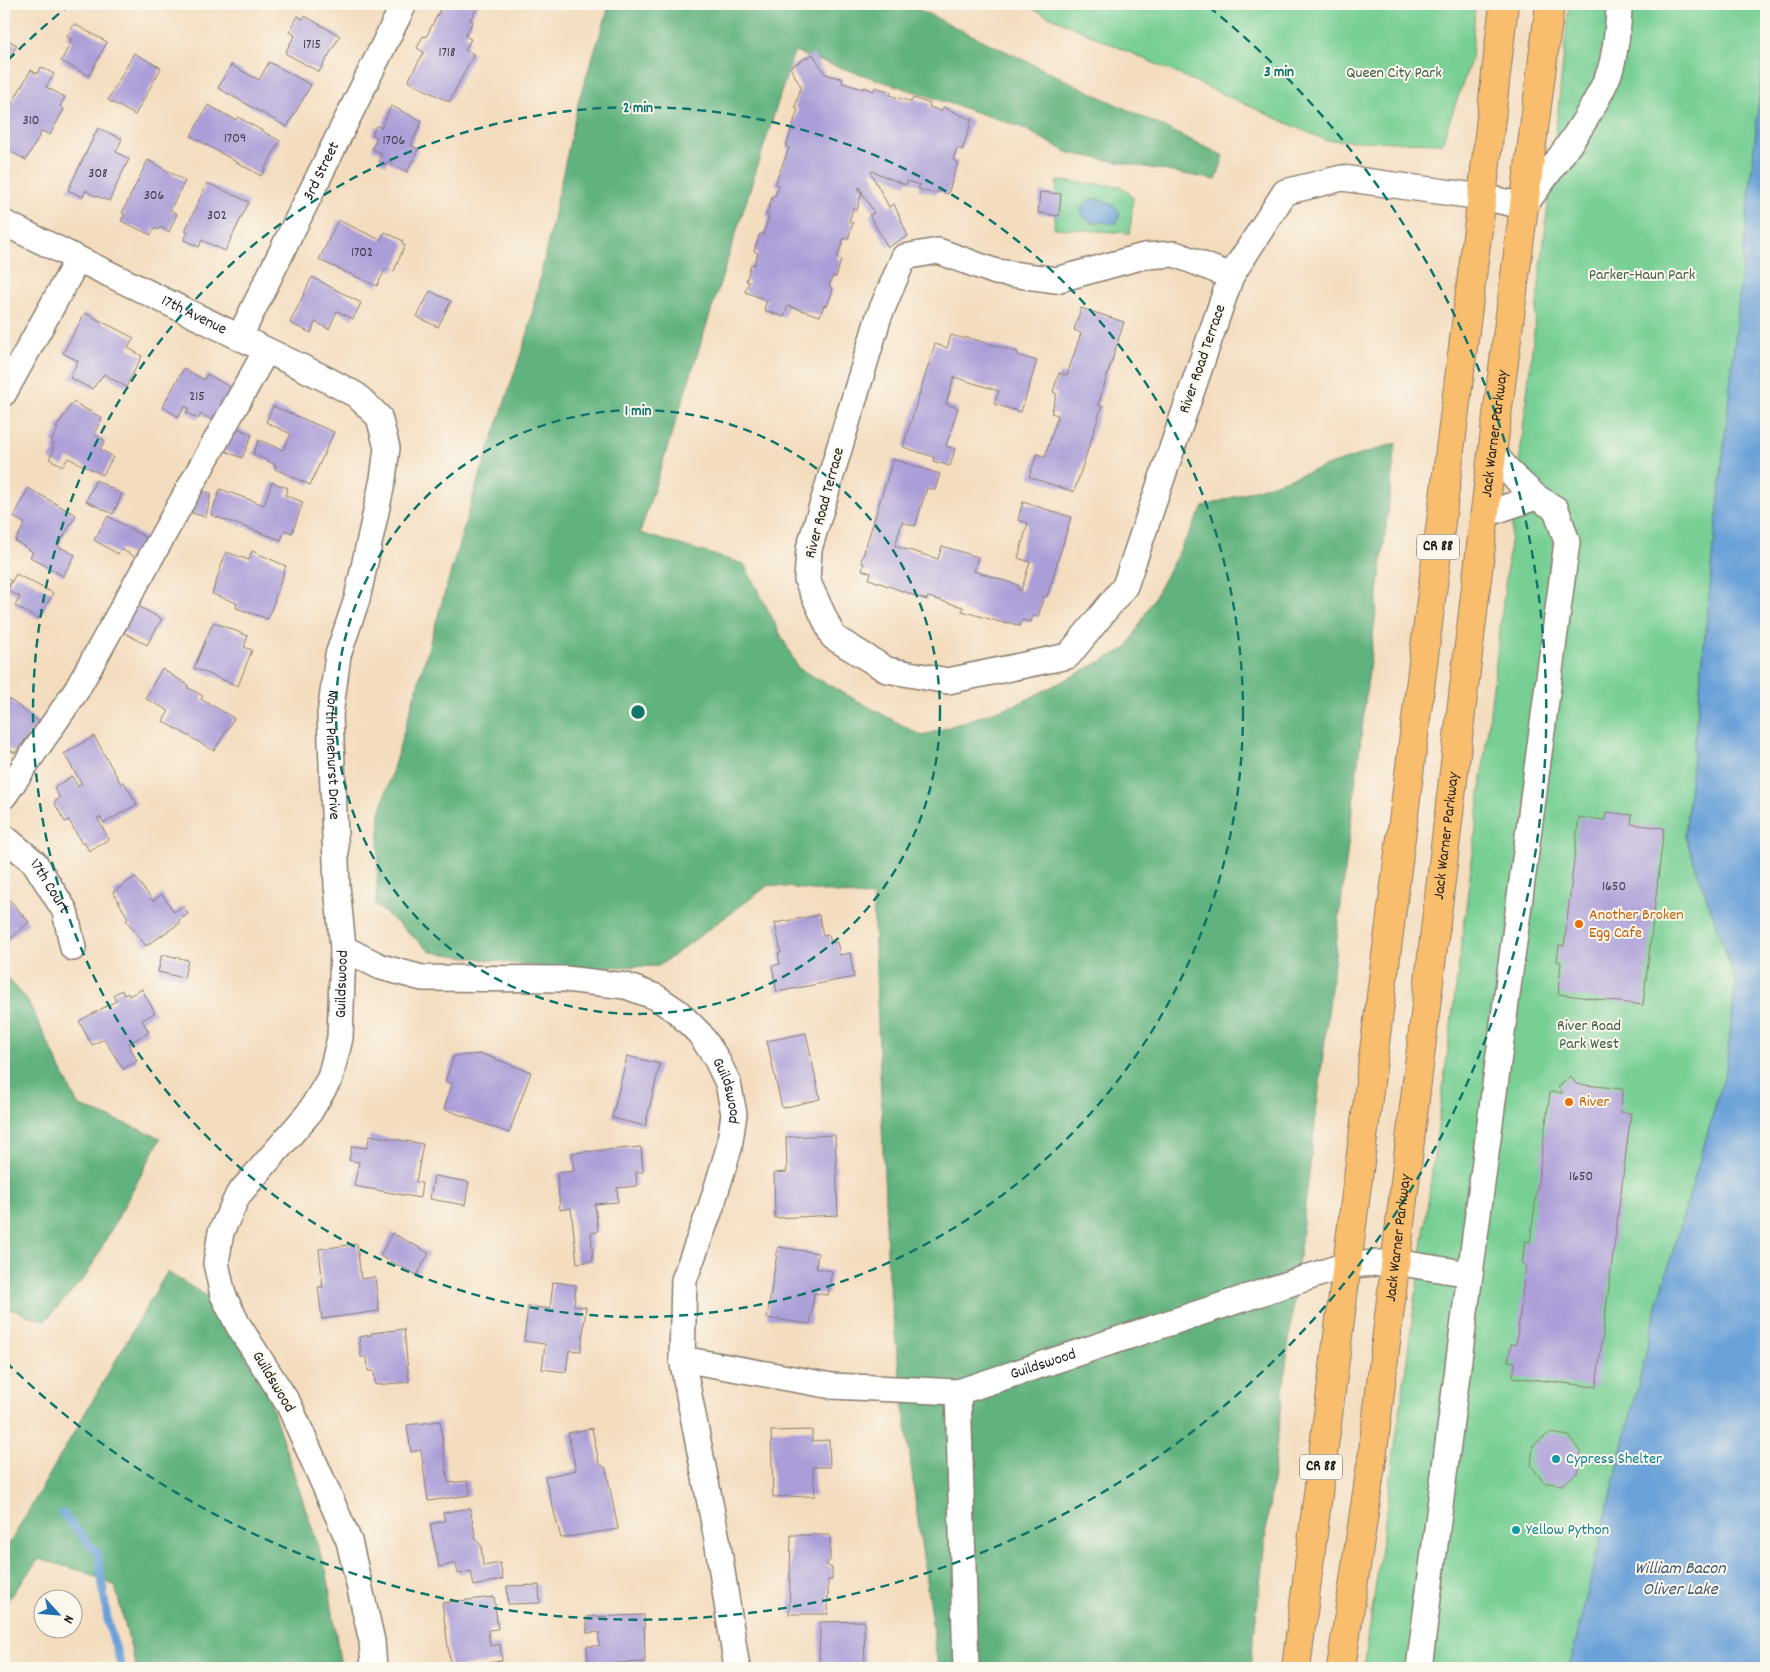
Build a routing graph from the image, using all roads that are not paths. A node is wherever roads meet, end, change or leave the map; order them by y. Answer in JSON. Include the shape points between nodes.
{"nodes":[{"id":1,"x":404,"y":4,"type":"edge"},
{"id":2,"x":1504,"y":4,"type":"edge"},
{"id":3,"x":1550,"y":4,"type":"edge"},
{"id":4,"x":1619,"y":4,"type":"edge"},
{"id":5,"x":1482,"y":197,"type":"junction"},
{"id":6,"x":1524,"y":206,"type":"junction"},
{"id":7,"x":4,"y":223,"type":"edge"},
{"id":8,"x":78,"y":260,"type":"junction"},
{"id":9,"x":1231,"y":276,"type":"junction"},
{"id":10,"x":239,"y":338,"type":"junction"},
{"id":11,"x":266,"y":351,"type":"junction"},
{"id":12,"x":4,"y":393,"type":"edge"},
{"id":13,"x":378,"y":417,"type":"joint"},
{"id":14,"x":1493,"y":452,"type":"junction"},
{"id":15,"x":1536,"y":497,"type":"junction"},
{"id":16,"x":1486,"y":514,"type":"junction"},
{"id":17,"x":4,"y":796,"type":"edge"},
{"id":18,"x":4,"y":837,"type":"edge"},
{"id":19,"x":73,"y":948,"type":"dead end"},
{"id":20,"x":343,"y":948,"type":"junction"},
{"id":21,"x":1395,"y":1262,"type":"junction"},
{"id":22,"x":1346,"y":1265,"type":"junction"},
{"id":23,"x":1470,"y":1274,"type":"junction"},
{"id":24,"x":682,"y":1359,"type":"junction"},
{"id":25,"x":958,"y":1392,"type":"junction"},
{"id":26,"x":374,"y":1668,"type":"edge"},
{"id":27,"x":737,"y":1668,"type":"edge"},
{"id":28,"x":966,"y":1668,"type":"edge"},
{"id":29,"x":1296,"y":1668,"type":"edge"},
{"id":30,"x":1341,"y":1668,"type":"edge"},
{"id":31,"x":1418,"y":1668,"type":"edge"}],
"edges":[{"from":1,"to":10,"type":"street","name":"3rd Street"},
{"from":2,"to":5,"type":"main road","number":"CR 88"},
{"from":3,"to":6,"type":"main road","name":"Jack Warner Parkway"},
{"from":4,"to":6,"type":"street","via":[[1609,75],[1579,128]]},
{"from":5,"to":6,"type":"street","name":"River Road Terrace"},
{"from":5,"to":9,"type":"street","name":"River Road Terrace","via":[[1342,178],[1285,192]]},
{"from":5,"to":22,"type":"main road","number":"CR 88"},
{"from":6,"to":14,"type":"main road","name":"Jack Warner Parkway"},
{"from":7,"to":8,"type":"street","name":"17th Avenue"},
{"from":8,"to":10,"type":"street","name":"17th Avenue"},
{"from":8,"to":12,"type":"street"},
{"from":9,"to":9,"type":"street","name":"River Road Terrace","via":[[1125,586],[1068,656],[948,681],[887,670],[833,637],[807,580],[809,549],[879,316],[904,257],[938,251],[996,272],[1056,280],[1144,256],[1175,254]]},
{"from":10,"to":11,"type":"street","name":"17th Avenue"},
{"from":11,"to":13,"type":"street","name":"17th Avenue","via":[[356,395]]},
{"from":11,"to":17,"type":"street","via":[[76,691]]},
{"from":13,"to":20,"type":"street","name":"North Pinehurst Drive","via":[[387,448],[383,479],[357,599],[338,655],[330,715],[337,886]]},
{"from":14,"to":15,"type":"street"},
{"from":14,"to":16,"type":"main road","name":"Jack Warner Parkway"},
{"from":15,"to":16,"type":"street"},
{"from":15,"to":23,"type":"street","via":[[1556,509],[1567,542]]},
{"from":16,"to":21,"type":"main road","name":"Jack Warner Parkway"},
{"from":18,"to":19,"type":"street","name":"17th Court","via":[[35,864],[65,911]]},
{"from":20,"to":24,"type":"street","name":"Guildswood","via":[[381,967],[422,978],[565,980],[626,986],[656,997],[678,1012],[700,1034],[728,1083],[734,1114],[729,1148],[684,1280]]},
{"from":20,"to":26,"type":"street","name":"Guildswood","via":[[340,1038],[330,1078],[309,1113],[238,1195],[221,1232],[216,1263],[223,1295],[238,1325],[289,1405],[349,1541],[372,1641]]},
{"from":21,"to":22,"type":"street","name":"Guildswood"},
{"from":21,"to":23,"type":"street","name":"Guildswood"},
{"from":21,"to":30,"type":"main road","name":"Jack Warner Parkway","via":[[1372,1459]]},
{"from":22,"to":25,"type":"street","name":"Guildswood"},
{"from":22,"to":29,"type":"main road","number":"CR 88"},
{"from":23,"to":31,"type":"street"},
{"from":24,"to":25,"type":"street","name":"Guildswood","via":[[832,1386]]},
{"from":24,"to":27,"type":"street","name":"Guildswood","via":[[717,1539]]},
{"from":25,"to":28,"type":"street"}]}
